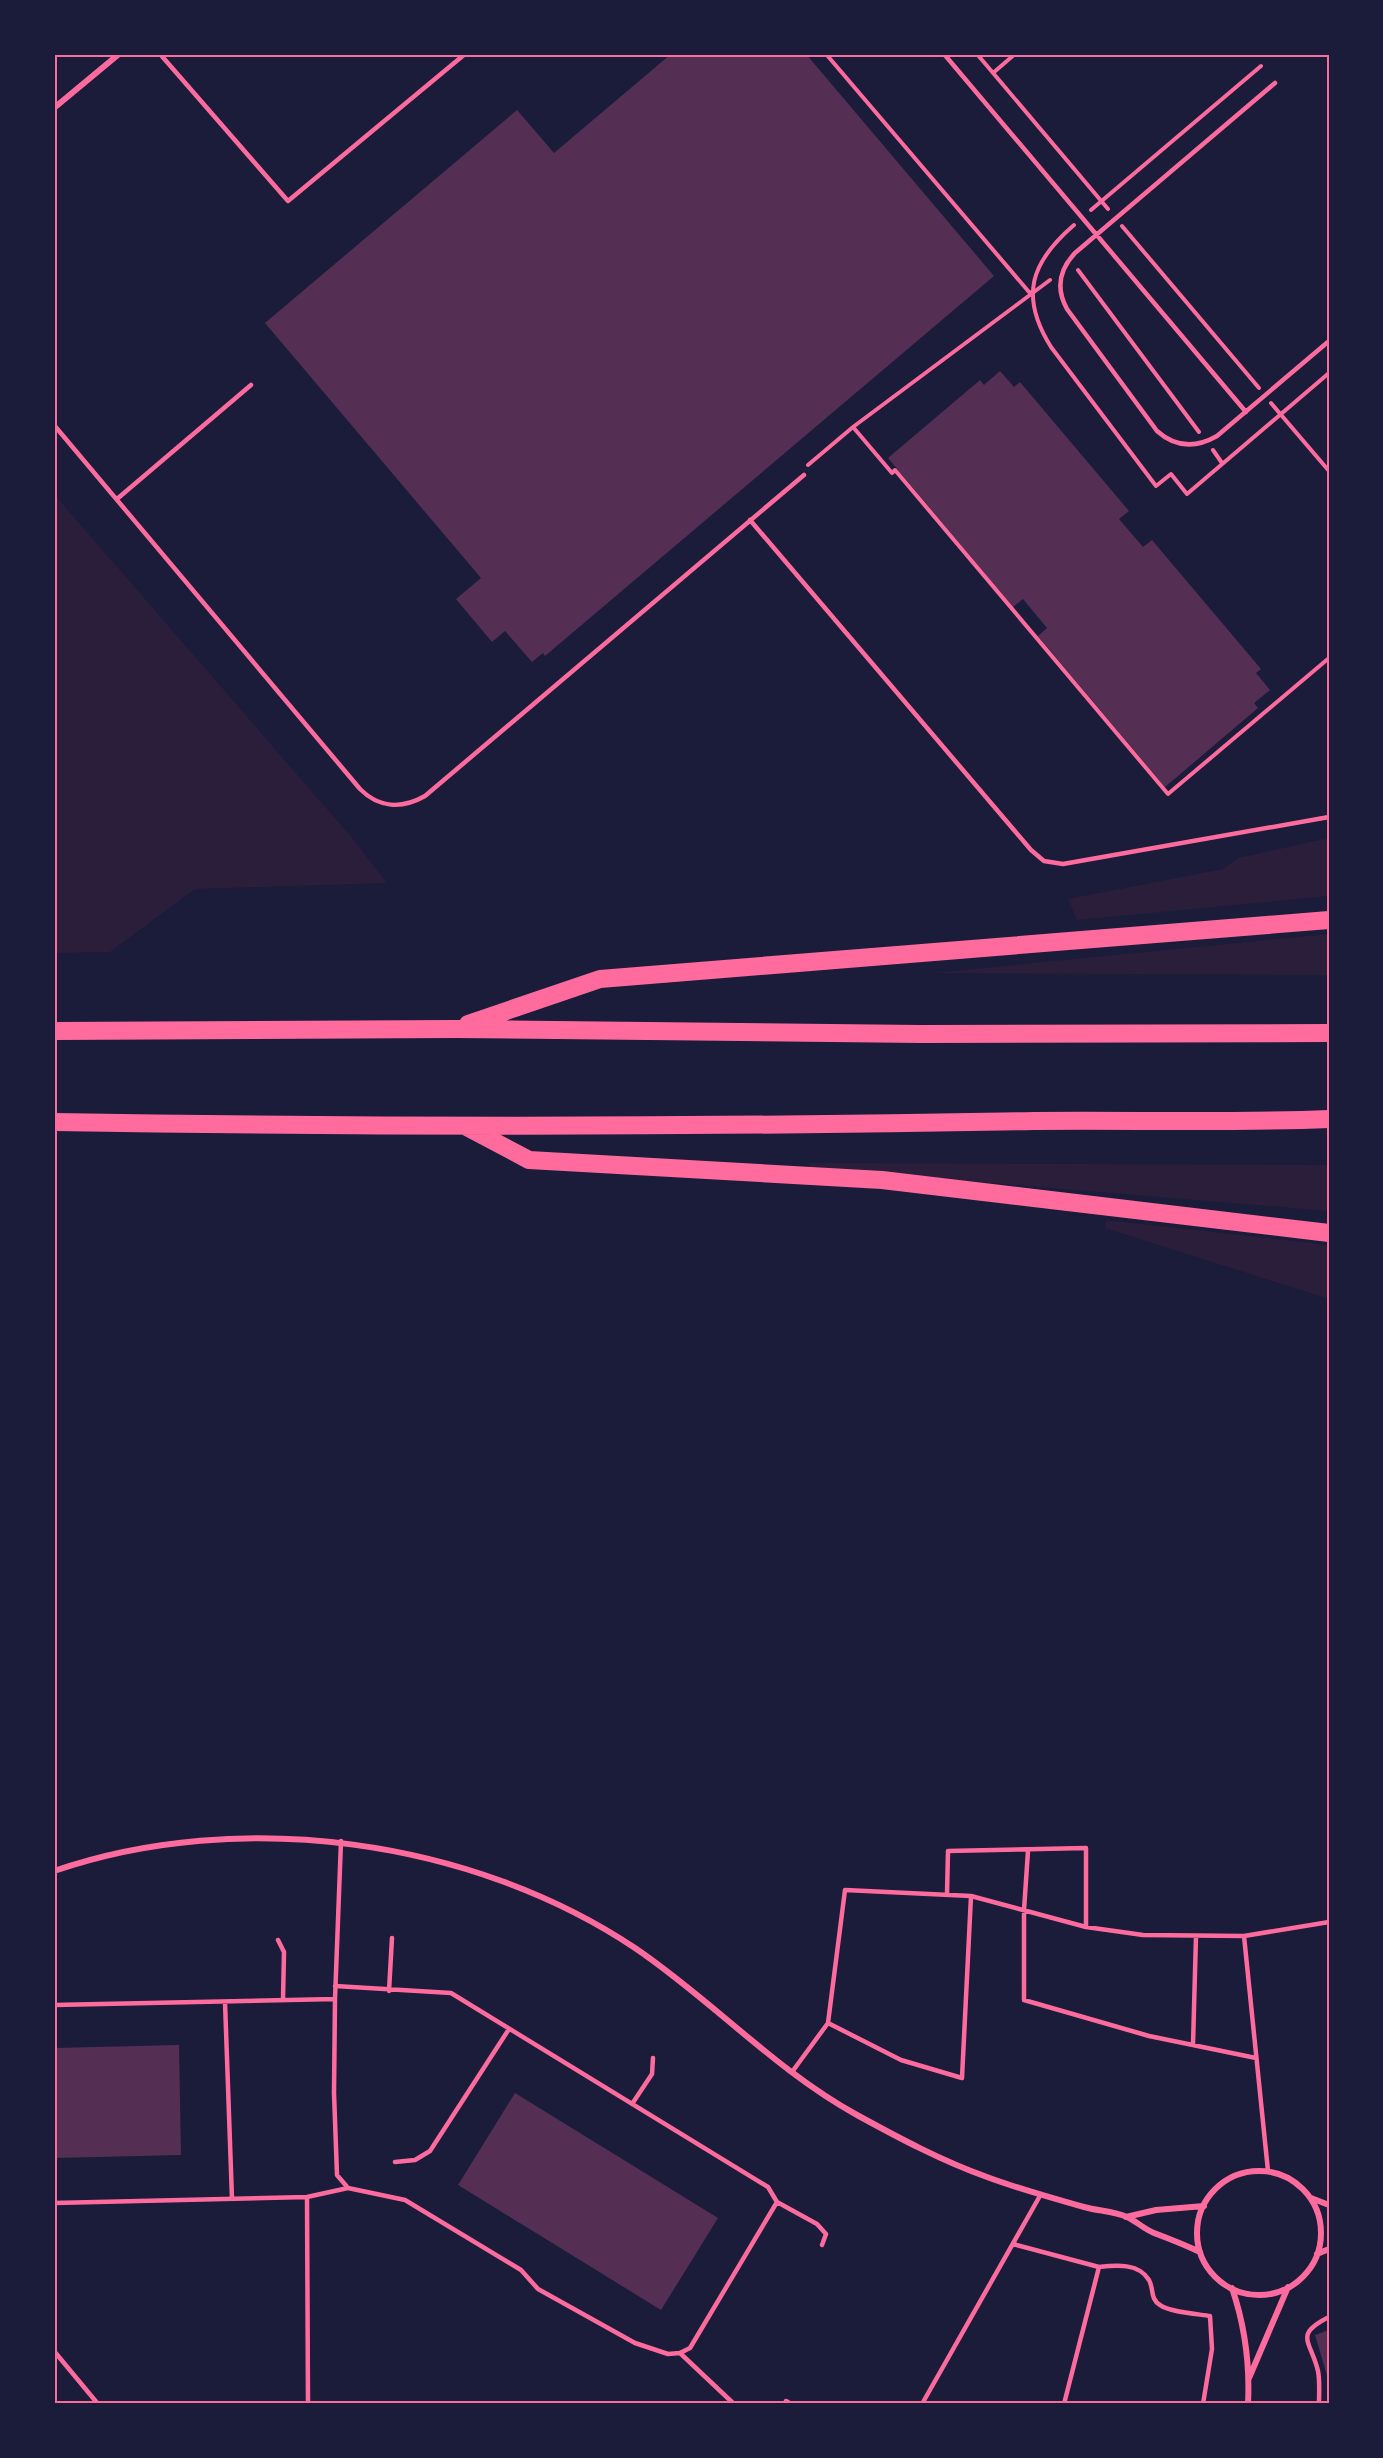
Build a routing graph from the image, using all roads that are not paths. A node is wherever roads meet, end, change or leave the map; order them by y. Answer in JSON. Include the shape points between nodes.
{"nodes":[{"id":1,"x":119,"y":54,"type":"edge"},
{"id":2,"x":160,"y":54,"type":"edge"},
{"id":3,"x":465,"y":54,"type":"edge"},
{"id":4,"x":944,"y":54,"type":"edge"},
{"id":5,"x":1275,"y":83,"type":"dead end"},
{"id":6,"x":54,"y":108,"type":"edge"},
{"id":7,"x":1097,"y":235,"type":"junction"},
{"id":8,"x":1329,"y":341,"type":"edge"},
{"id":9,"x":251,"y":385,"type":"dead end"},
{"id":10,"x":1246,"y":412,"type":"junction"},
{"id":11,"x":54,"y":425,"type":"edge"},
{"id":12,"x":804,"y":475,"type":"road end"},
{"id":13,"x":117,"y":500,"type":"junction"},
{"id":14,"x":750,"y":520,"type":"junction"},
{"id":15,"x":1329,"y":817,"type":"edge"},
{"id":16,"x":1329,"y":920,"type":"edge"},
{"id":17,"x":455,"y":1029,"type":"junction"},
{"id":18,"x":54,"y":1030,"type":"edge"},
{"id":19,"x":1329,"y":1033,"type":"edge"},
{"id":20,"x":1329,"y":1119,"type":"edge"},
{"id":21,"x":54,"y":1122,"type":"edge"},
{"id":22,"x":464,"y":1125,"type":"junction"},
{"id":23,"x":1329,"y":1233,"type":"edge"},
{"id":24,"x":341,"y":1842,"type":"junction"},
{"id":25,"x":1028,"y":1851,"type":"junction"},
{"id":26,"x":54,"y":1871,"type":"edge"},
{"id":27,"x":947,"y":1894,"type":"junction"},
{"id":28,"x":970,"y":1896,"type":"junction"},
{"id":29,"x":1024,"y":1910,"type":"junction"},
{"id":30,"x":1329,"y":1922,"type":"edge"},
{"id":31,"x":1086,"y":1927,"type":"junction"},
{"id":32,"x":1196,"y":1936,"type":"junction"},
{"id":33,"x":1244,"y":1936,"type":"junction"},
{"id":34,"x":392,"y":1938,"type":"dead end"},
{"id":35,"x":278,"y":1940,"type":"dead end"},
{"id":36,"x":335,"y":1986,"type":"junction"},
{"id":37,"x":388,"y":1991,"type":"junction"},
{"id":38,"x":335,"y":1999,"type":"junction"},
{"id":39,"x":283,"y":2000,"type":"junction"},
{"id":40,"x":225,"y":2002,"type":"junction"},
{"id":41,"x":54,"y":2005,"type":"edge"},
{"id":42,"x":828,"y":2023,"type":"junction"},
{"id":43,"x":509,"y":2029,"type":"junction"},
{"id":44,"x":1193,"y":2045,"type":"junction"},
{"id":45,"x":653,"y":2058,"type":"dead end"},
{"id":46,"x":1256,"y":2058,"type":"junction"},
{"id":47,"x":792,"y":2072,"type":"junction"},
{"id":48,"x":632,"y":2104,"type":"junction"},
{"id":49,"x":395,"y":2162,"type":"dead end"},
{"id":50,"x":1268,"y":2171,"type":"junction"},
{"id":51,"x":348,"y":2188,"type":"junction"},
{"id":52,"x":1041,"y":2194,"type":"junction"},
{"id":53,"x":307,"y":2197,"type":"junction"},
{"id":54,"x":1311,"y":2198,"type":"junction"},
{"id":55,"x":232,"y":2199,"type":"junction"},
{"id":56,"x":777,"y":2202,"type":"junction"},
{"id":57,"x":54,"y":2203,"type":"edge"},
{"id":58,"x":1329,"y":2205,"type":"edge"},
{"id":59,"x":1203,"y":2206,"type":"junction"},
{"id":60,"x":1126,"y":2217,"type":"junction"},
{"id":61,"x":1013,"y":2244,"type":"junction"},
{"id":62,"x":822,"y":2245,"type":"dead end"},
{"id":63,"x":1329,"y":2249,"type":"edge"},
{"id":64,"x":1200,"y":2253,"type":"junction"},
{"id":65,"x":1317,"y":2254,"type":"junction"},
{"id":66,"x":1099,"y":2267,"type":"junction"},
{"id":67,"x":1288,"y":2287,"type":"junction"},
{"id":68,"x":1232,"y":2288,"type":"junction"},
{"id":69,"x":1329,"y":2317,"type":"edge"},
{"id":70,"x":54,"y":2351,"type":"edge"},
{"id":71,"x":680,"y":2353,"type":"junction"},
{"id":72,"x":1249,"y":2378,"type":"junction"},
{"id":73,"x":98,"y":2404,"type":"edge"},
{"id":74,"x":308,"y":2404,"type":"edge"},
{"id":75,"x":734,"y":2404,"type":"edge"},
{"id":76,"x":922,"y":2404,"type":"edge"},
{"id":77,"x":1064,"y":2404,"type":"edge"},
{"id":78,"x":1203,"y":2404,"type":"edge"},
{"id":79,"x":1248,"y":2404,"type":"edge"},
{"id":80,"x":1319,"y":2404,"type":"edge"}],
"edges":[{"from":1,"to":6,"type":"street"},
{"from":2,"to":3,"type":"lane","via":[[288,201]]},
{"from":4,"to":7,"type":"lane"},
{"from":5,"to":7,"type":"lane"},
{"from":7,"to":10,"type":"lane"},
{"from":7,"to":10,"type":"lane","via":[[1070,259],[1063,271],[1060,291],[1067,309],[1157,431],[1179,444],[1206,442]]},
{"from":8,"to":10,"type":"lane"},
{"from":9,"to":13,"type":"lane"},
{"from":11,"to":13,"type":"lane"},
{"from":12,"to":14,"type":"lane"},
{"from":13,"to":14,"type":"lane","via":[[360,789],[392,806],[404,806],[425,796]]},
{"from":14,"to":15,"type":"lane","via":[[1044,861],[1063,864]]},
{"from":16,"to":17,"type":"highway","via":[[600,979]]},
{"from":17,"to":18,"type":"highway"},
{"from":17,"to":19,"type":"highway"},
{"from":20,"to":22,"type":"highway"},
{"from":21,"to":22,"type":"highway"},
{"from":22,"to":23,"type":"highway","via":[[529,1160],[882,1180]]},
{"from":24,"to":26,"type":"street","via":[[208,1840],[132,1848]]},
{"from":24,"to":36,"type":"lane"},
{"from":24,"to":47,"type":"street","via":[[457,1866],[508,1884],[600,1927],[676,1978]]},
{"from":25,"to":27,"type":"lane","via":[[948,1851]]},
{"from":25,"to":29,"type":"lane"},
{"from":25,"to":31,"type":"lane","via":[[1086,1848]]},
{"from":27,"to":28,"type":"lane"},
{"from":27,"to":42,"type":"lane","via":[[845,1890]]},
{"from":28,"to":29,"type":"lane"},
{"from":28,"to":42,"type":"lane","via":[[962,2078],[901,2060]]},
{"from":29,"to":31,"type":"lane"},
{"from":29,"to":44,"type":"lane","via":[[1024,2000]]},
{"from":30,"to":33,"type":"lane"},
{"from":31,"to":32,"type":"lane","via":[[1143,1935]]},
{"from":32,"to":33,"type":"lane"},
{"from":32,"to":44,"type":"lane"},
{"from":33,"to":46,"type":"lane"},
{"from":34,"to":37,"type":"lane"},
{"from":35,"to":39,"type":"lane","via":[[284,1952]]},
{"from":36,"to":37,"type":"lane"},
{"from":36,"to":38,"type":"lane"},
{"from":37,"to":43,"type":"lane","via":[[451,1994]]},
{"from":38,"to":39,"type":"lane"},
{"from":38,"to":51,"type":"lane","via":[[337,2175]]},
{"from":39,"to":40,"type":"lane"},
{"from":40,"to":41,"type":"lane"},
{"from":40,"to":55,"type":"lane"},
{"from":42,"to":47,"type":"lane"},
{"from":43,"to":48,"type":"lane"},
{"from":43,"to":49,"type":"lane","via":[[430,2151],[415,2160]]},
{"from":44,"to":46,"type":"lane"},
{"from":45,"to":48,"type":"lane","via":[[652,2074]]},
{"from":46,"to":50,"type":"lane"},
{"from":47,"to":52,"type":"street","via":[[844,2108],[939,2157]]},
{"from":48,"to":56,"type":"lane","via":[[768,2187]]},
{"from":50,"to":54,"type":"street","via":[[1299,2185]]},
{"from":50,"to":59,"type":"street","via":[[1230,2178]]},
{"from":51,"to":53,"type":"lane"},
{"from":51,"to":71,"type":"lane","via":[[405,2200],[521,2270],[538,2289],[635,2343],[668,2354]]},
{"from":52,"to":60,"type":"street"},
{"from":52,"to":61,"type":"lane"},
{"from":53,"to":55,"type":"lane"},
{"from":53,"to":74,"type":"lane"},
{"from":54,"to":58,"type":"street"},
{"from":54,"to":65,"type":"street","via":[[1319,2216]]},
{"from":55,"to":57,"type":"lane"},
{"from":56,"to":62,"type":"lane","via":[[817,2224],[826,2234]]},
{"from":56,"to":71,"type":"lane","via":[[690,2348]]},
{"from":59,"to":60,"type":"street"},
{"from":59,"to":64,"type":"street","via":[[1197,2236]]},
{"from":60,"to":64,"type":"street"},
{"from":61,"to":66,"type":"lane"},
{"from":61,"to":76,"type":"lane"},
{"from":63,"to":65,"type":"street"},
{"from":64,"to":68,"type":"street","via":[[1218,2279]]},
{"from":65,"to":67,"type":"street","via":[[1311,2267]]},
{"from":66,"to":77,"type":"lane"},
{"from":66,"to":78,"type":"lane","via":[[1135,2268],[1150,2281],[1153,2298],[1160,2306],[1210,2316],[1212,2349]]},
{"from":67,"to":68,"type":"street","via":[[1260,2294]]},
{"from":67,"to":72,"type":"street"},
{"from":68,"to":72,"type":"street","via":[[1240,2311]]},
{"from":69,"to":80,"type":"lane","via":[[1312,2326],[1307,2334],[1318,2371]]},
{"from":70,"to":73,"type":"lane"},
{"from":71,"to":75,"type":"lane"},
{"from":72,"to":79,"type":"street"}]}
